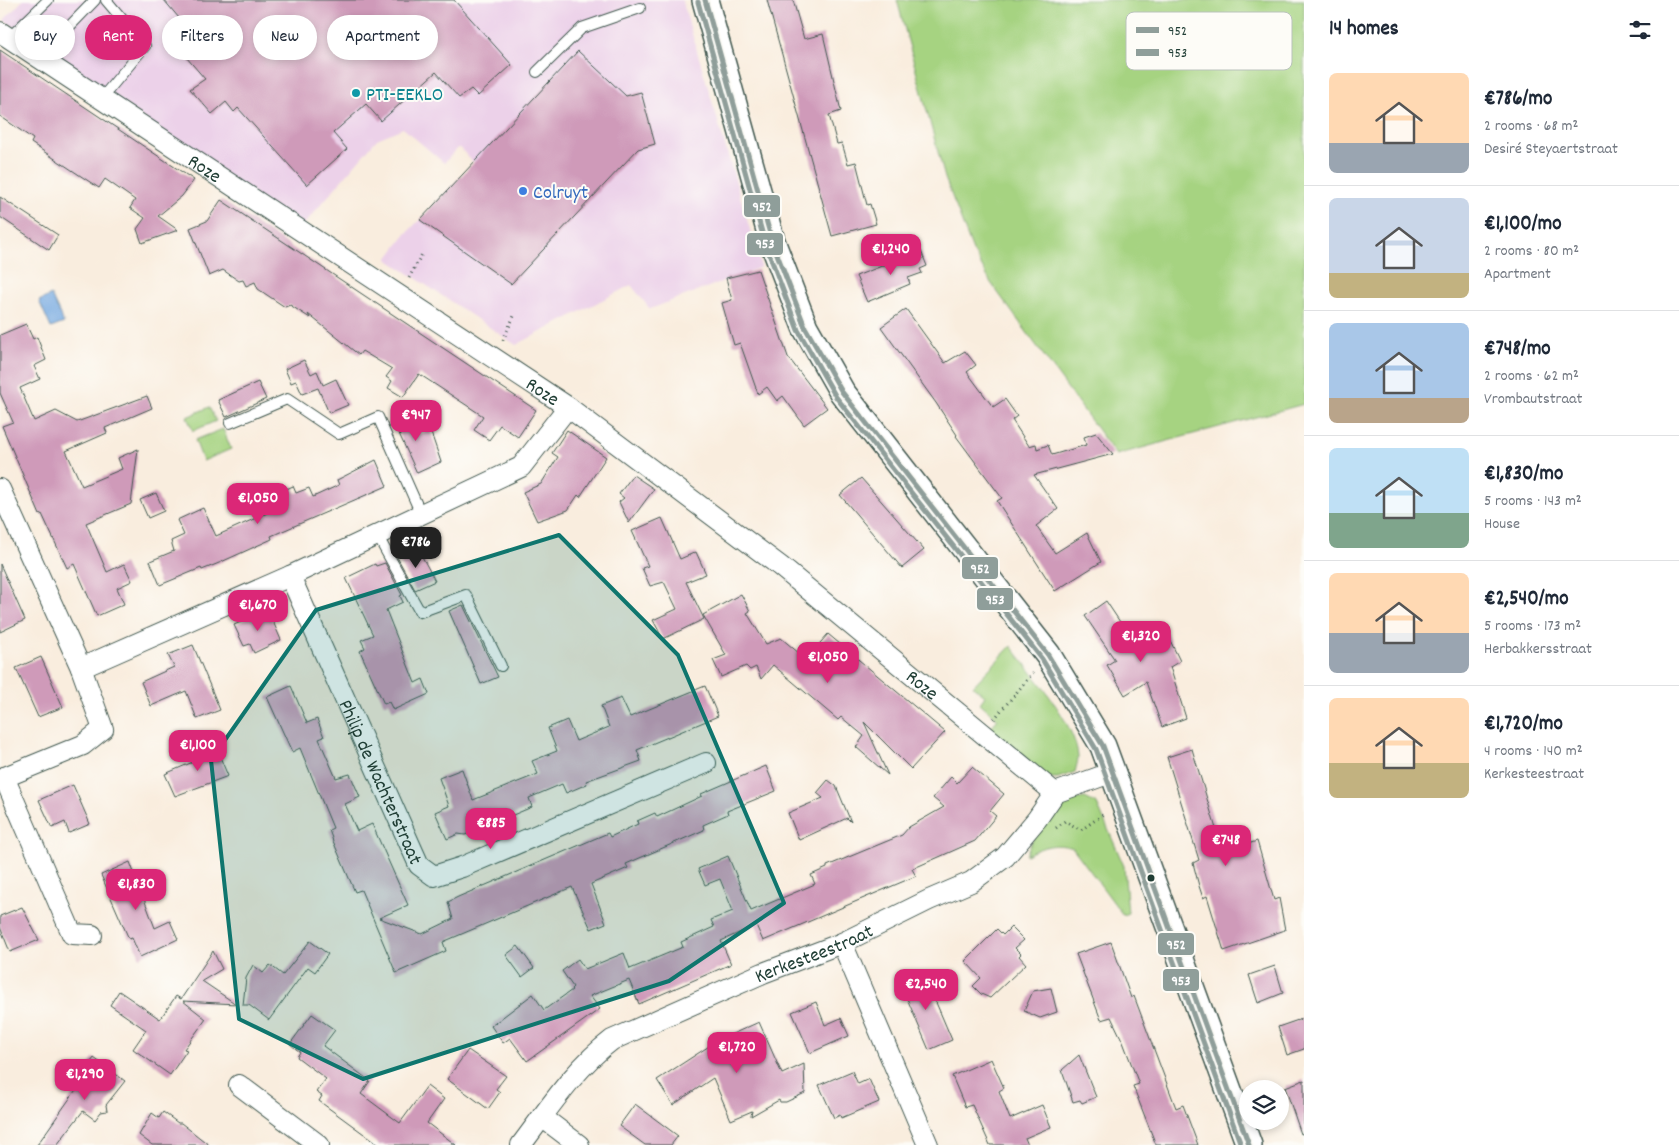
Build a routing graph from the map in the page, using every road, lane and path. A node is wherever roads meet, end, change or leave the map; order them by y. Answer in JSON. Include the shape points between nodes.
{"nodes":[{"id":1,"x":48,"y":0,"type":"edge"},
{"id":2,"x":95,"y":0,"type":"edge"},
{"id":3,"x":106,"y":0,"type":"edge"},
{"id":4,"x":705,"y":0,"type":"edge"},
{"id":5,"x":640,"y":8,"type":"dead end"},
{"id":6,"x":75,"y":21,"type":"edge"},
{"id":7,"x":4,"y":35,"type":"edge"},
{"id":8,"x":537,"y":72,"type":"dead end"},
{"id":9,"x":101,"y":99,"type":"junction"},
{"id":10,"x":423,"y":252,"type":"dead end"},
{"id":11,"x":400,"y":296,"type":"junction"},
{"id":12,"x":514,"y":316,"type":"dead end"},
{"id":13,"x":495,"y":359,"type":"junction"},
{"id":14,"x":568,"y":407,"type":"junction"},
{"id":15,"x":230,"y":423,"type":"dead end"},
{"id":16,"x":0,"y":489,"type":"edge"},
{"id":17,"x":421,"y":514,"type":"junction"},
{"id":18,"x":376,"y":536,"type":"junction"},
{"id":19,"x":290,"y":576,"type":"junction"},
{"id":20,"x":1048,"y":655,"type":"junction"},
{"id":21,"x":501,"y":666,"type":"dead end"},
{"id":22,"x":81,"y":668,"type":"junction"},
{"id":23,"x":982,"y":733,"type":"junction"},
{"id":24,"x":706,"y":763,"type":"dead end"},
{"id":25,"x":1113,"y":772,"type":"junction"},
{"id":26,"x":2,"y":778,"type":"edge"},
{"id":27,"x":1055,"y":793,"type":"junction"},
{"id":28,"x":1123,"y":801,"type":"junction"},
{"id":29,"x":1037,"y":819,"type":"junction"},
{"id":30,"x":92,"y":935,"type":"dead end"},
{"id":31,"x":842,"y":943,"type":"junction"},
{"id":32,"x":238,"y":1085,"type":"dead end"},
{"id":33,"x":542,"y":1118,"type":"junction"},
{"id":34,"x":319,"y":1145,"type":"edge"},
{"id":35,"x":521,"y":1145,"type":"edge"},
{"id":36,"x":579,"y":1145,"type":"edge"},
{"id":37,"x":928,"y":1145,"type":"edge"},
{"id":38,"x":1248,"y":1145,"type":"edge"}],
"edges":[{"from":1,"to":7,"type":"lane"},
{"from":2,"to":6,"type":"lane"},
{"from":3,"to":9,"type":"lane","via":[[145,46]]},
{"from":4,"to":20,"type":"street","via":[[772,241],[805,327],[842,392]]},
{"from":5,"to":8,"type":"lane","via":[[582,28]]},
{"from":7,"to":9,"type":"street","name":"Roze"},
{"from":9,"to":11,"type":"street","name":"Roze"},
{"from":10,"to":11,"type":"path"},
{"from":11,"to":13,"type":"street","name":"Roze"},
{"from":12,"to":13,"type":"path"},
{"from":13,"to":14,"type":"street","name":"Roze"},
{"from":14,"to":17,"type":"street","via":[[521,467]]},
{"from":14,"to":23,"type":"street","name":"Roze","via":[[780,566]]},
{"from":15,"to":17,"type":"lane","via":[[287,398],[339,434],[378,417]]},
{"from":16,"to":22,"type":"street"},
{"from":17,"to":18,"type":"street"},
{"from":18,"to":19,"type":"street"},
{"from":18,"to":21,"type":"lane","via":[[420,612],[466,595]]},
{"from":19,"to":22,"type":"street"},
{"from":19,"to":24,"type":"street","name":"Philip de Wachterstraat","via":[[419,866],[434,876]]},
{"from":20,"to":23,"type":"path"},
{"from":20,"to":25,"type":"street","via":[[1089,720]]},
{"from":22,"to":26,"type":"street","via":[[103,729],[83,745]]},
{"from":23,"to":27,"type":"street","name":"Roze"},
{"from":25,"to":27,"type":"street"},
{"from":25,"to":28,"type":"street"},
{"from":26,"to":30,"type":"street","via":[[72,934]]},
{"from":27,"to":29,"type":"street","name":"Kerkesteestraat"},
{"from":28,"to":29,"type":"path","via":[[1080,830],[1065,820],[1054,830]]},
{"from":28,"to":38,"type":"street"},
{"from":29,"to":31,"type":"street","name":"Kerkesteestraat","via":[[1005,857],[971,882]]},
{"from":31,"to":33,"type":"street","name":"Kerkesteestraat","via":[[763,973],[612,1040],[592,1056]]},
{"from":31,"to":37,"type":"street"},
{"from":32,"to":34,"type":"street"},
{"from":33,"to":35,"type":"street","name":"Kerkesteestraat"},
{"from":33,"to":36,"type":"street"}]}
